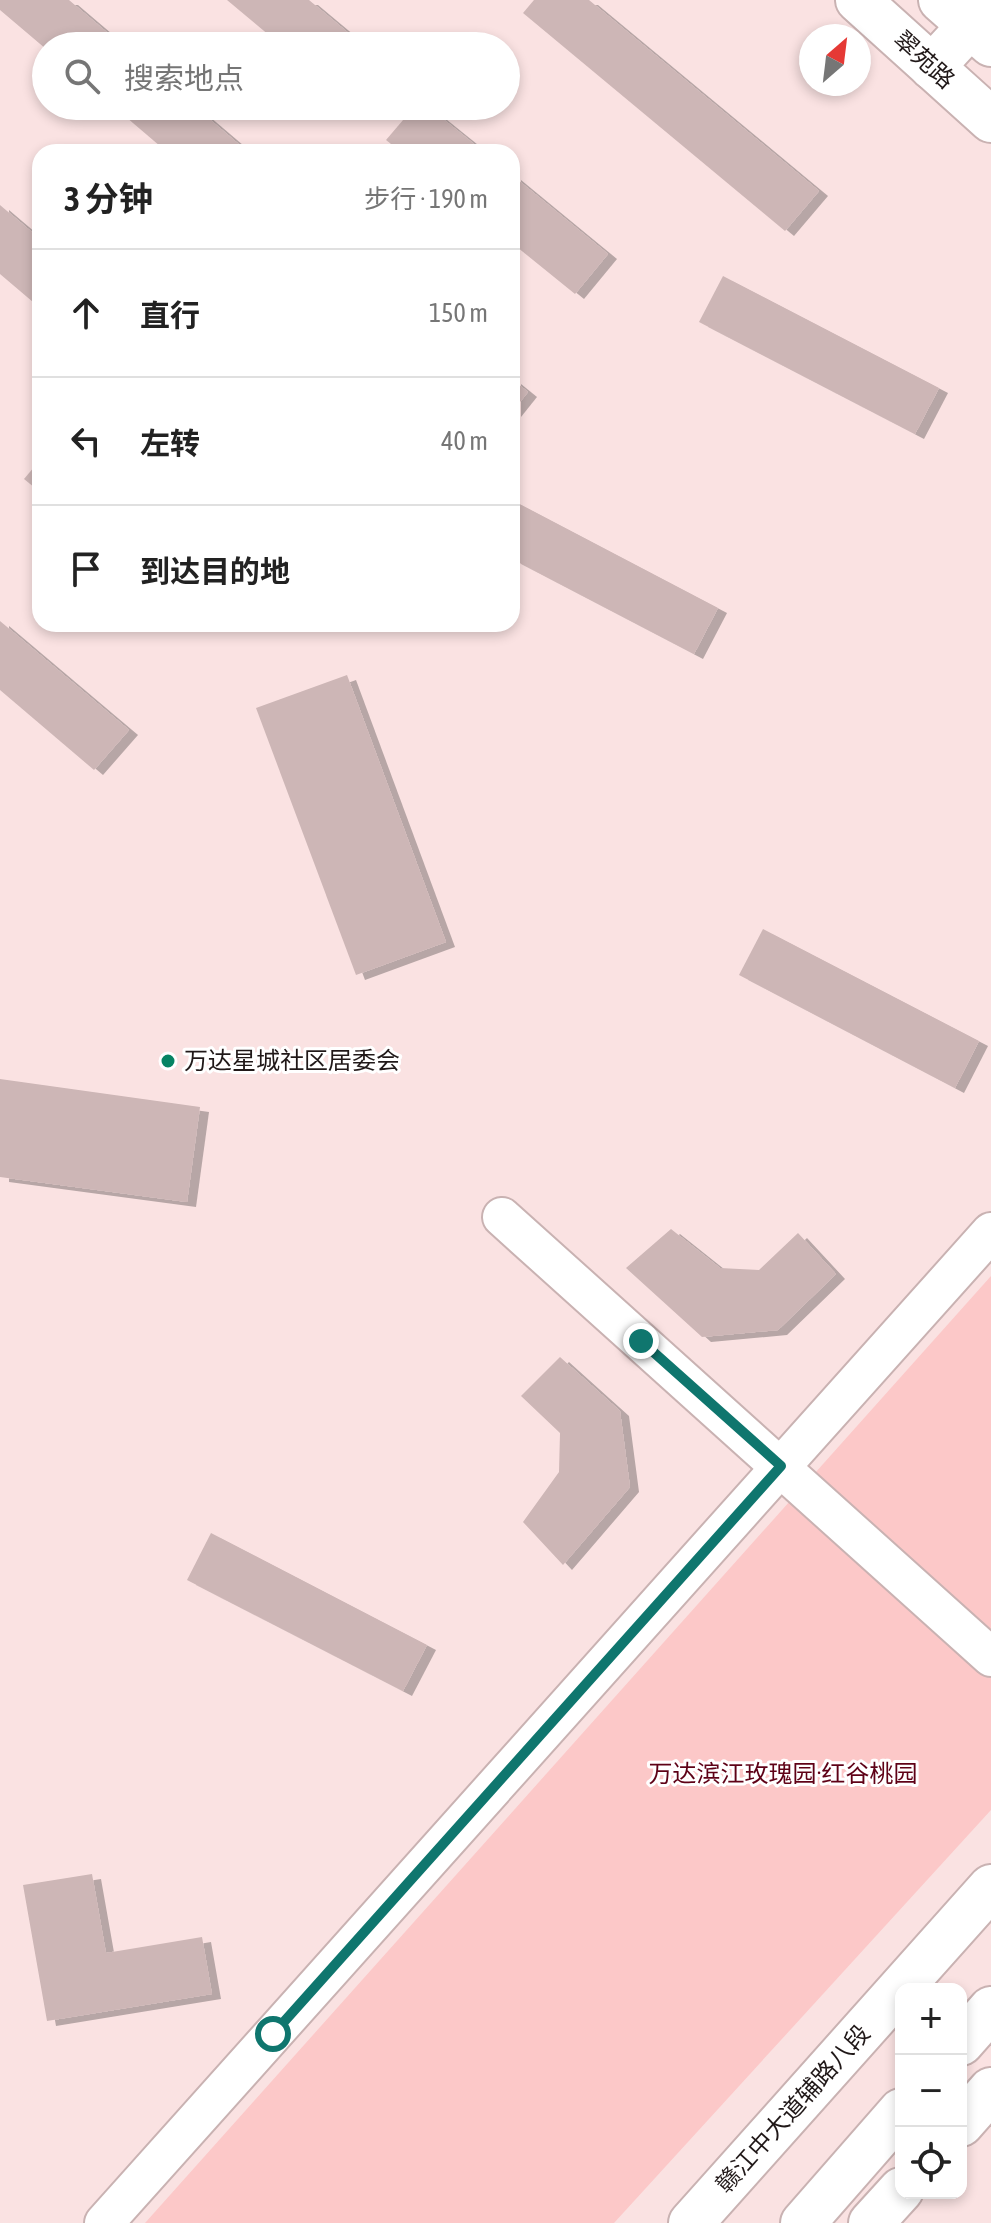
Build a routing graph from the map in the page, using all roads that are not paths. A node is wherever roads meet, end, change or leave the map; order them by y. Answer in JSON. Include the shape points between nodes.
{"nodes":[{"id":1,"x":858,"y":0,"type":"edge"},
{"id":2,"x":973,"y":18,"type":"edge"},
{"id":3,"x":932,"y":67,"type":"junction"},
{"id":4,"x":991,"y":120,"type":"edge"},
{"id":5,"x":502,"y":1217,"type":"dead end"},
{"id":6,"x":991,"y":1232,"type":"edge"},
{"id":7,"x":781,"y":1466,"type":"junction"},
{"id":8,"x":991,"y":1657,"type":"edge"},
{"id":9,"x":991,"y":1887,"type":"edge"},
{"id":10,"x":991,"y":2009,"type":"edge"},
{"id":11,"x":967,"y":2036,"type":"edge"},
{"id":12,"x":991,"y":2090,"type":"edge"},
{"id":13,"x":967,"y":2117,"type":"edge"},
{"id":14,"x":895,"y":2118,"type":"edge"},
{"id":15,"x":895,"y":2197,"type":"edge"},
{"id":16,"x":104,"y":2223,"type":"edge"},
{"id":17,"x":691,"y":2223,"type":"edge"},
{"id":18,"x":803,"y":2223,"type":"edge"},
{"id":19,"x":871,"y":2223,"type":"edge"}],
"edges":[{"from":1,"to":3,"type":"street","name":"翠苑路"},
{"from":2,"to":3,"type":"street"},
{"from":3,"to":4,"type":"street","name":"翠苑路"},
{"from":5,"to":7,"type":"street"},
{"from":6,"to":7,"type":"street"},
{"from":7,"to":8,"type":"street"},
{"from":7,"to":16,"type":"street"},
{"from":9,"to":17,"type":"street","name":"赣江中大道辅路八段"},
{"from":10,"to":11,"type":"street"},
{"from":12,"to":13,"type":"street"},
{"from":14,"to":18,"type":"street"},
{"from":15,"to":19,"type":"street"}]}
